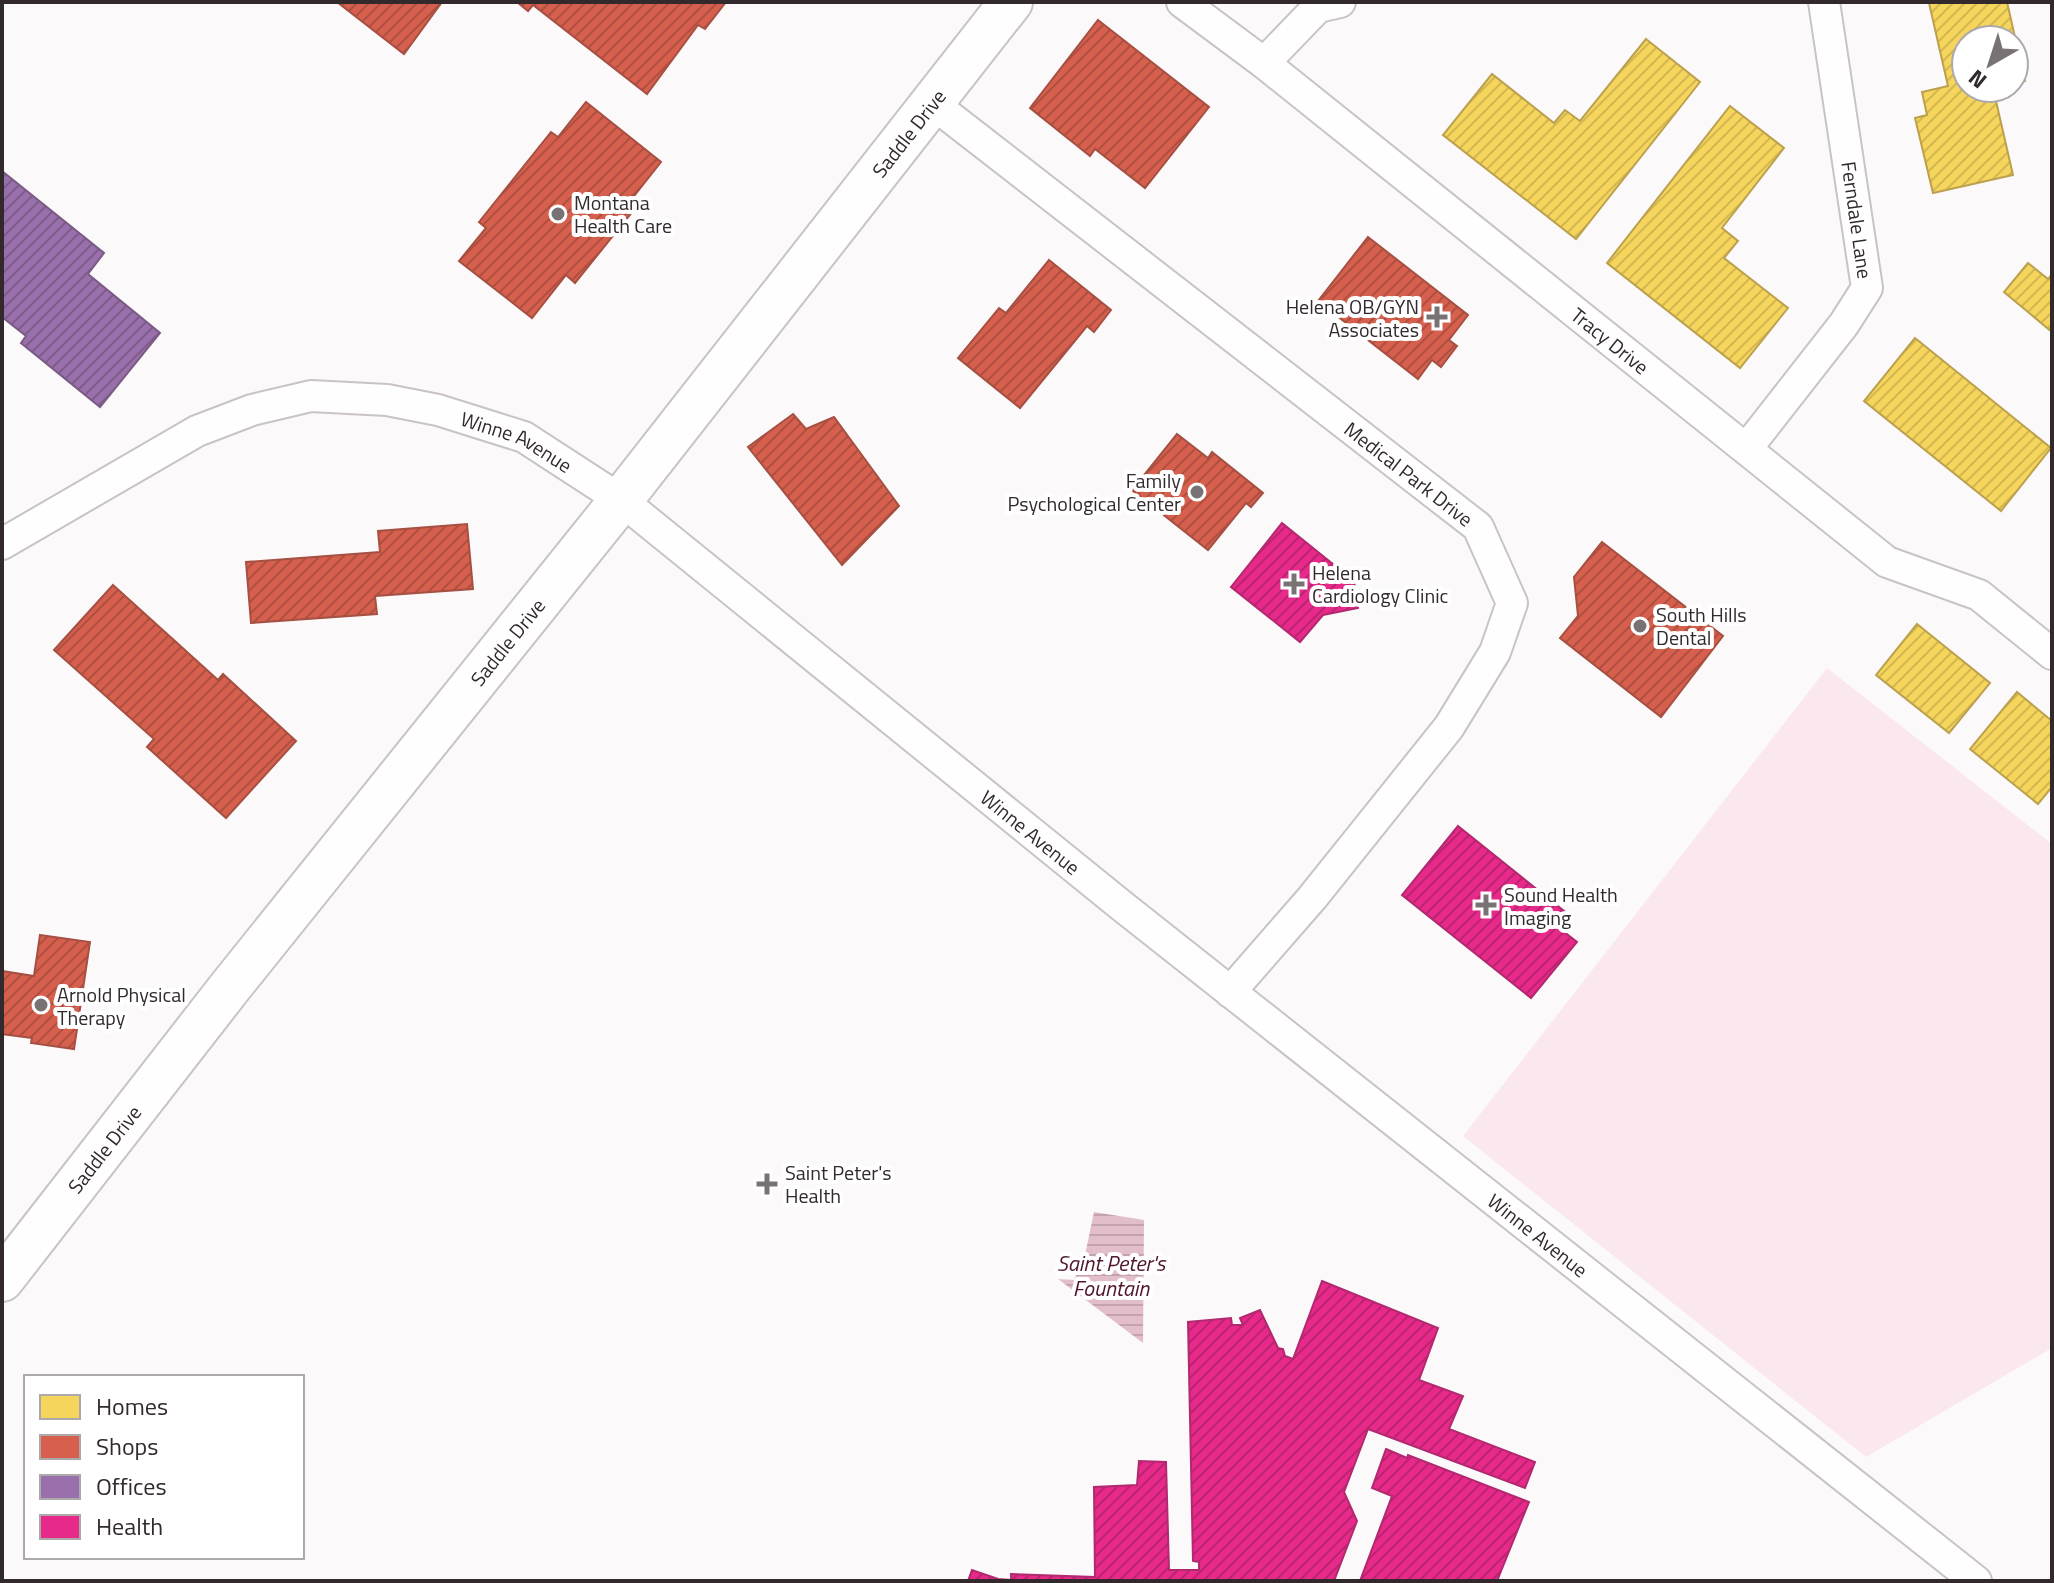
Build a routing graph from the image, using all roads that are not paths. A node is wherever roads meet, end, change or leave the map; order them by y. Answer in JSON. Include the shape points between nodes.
{"nodes":[{"id":1,"x":1011,"y":2,"type":"edge"},
{"id":2,"x":1182,"y":2,"type":"edge"},
{"id":3,"x":1340,"y":2,"type":"edge"},
{"id":4,"x":1824,"y":2,"type":"edge"},
{"id":5,"x":1264,"y":63,"type":"junction"},
{"id":6,"x":932,"y":103,"type":"junction"},
{"id":7,"x":1747,"y":448,"type":"junction"},
{"id":8,"x":621,"y":500,"type":"junction"},
{"id":9,"x":2,"y":544,"type":"edge"},
{"id":10,"x":2052,"y":654,"type":"edge"},
{"id":11,"x":1230,"y":992,"type":"junction"},
{"id":12,"x":2,"y":1280,"type":"edge"},
{"id":13,"x":1976,"y":1581,"type":"edge"}],
"edges":[{"from":1,"to":6,"type":"street","name":"Saddle Drive"},
{"from":2,"to":5,"type":"street","name":"Tracy Drive"},
{"from":3,"to":5,"type":"street","via":[[1318,7]]},
{"from":4,"to":7,"type":"street","name":"Ferndale Lane","via":[[1867,288]]},
{"from":5,"to":7,"type":"street","name":"Tracy Drive"},
{"from":6,"to":8,"type":"street","name":"Saddle Drive"},
{"from":6,"to":11,"type":"street","name":"Medical Park Drive","via":[[1478,527],[1512,603],[1495,652],[1449,727]]},
{"from":7,"to":10,"type":"street","name":"Tracy Drive","via":[[1887,562],[1979,595]]},
{"from":8,"to":9,"type":"street","name":"Winne Avenue","via":[[524,437],[387,400],[311,396],[197,431]]},
{"from":8,"to":11,"type":"street","name":"Winne Avenue"},
{"from":8,"to":12,"type":"street","name":"Saddle Drive"},
{"from":11,"to":13,"type":"street","name":"Winne Avenue"}]}
